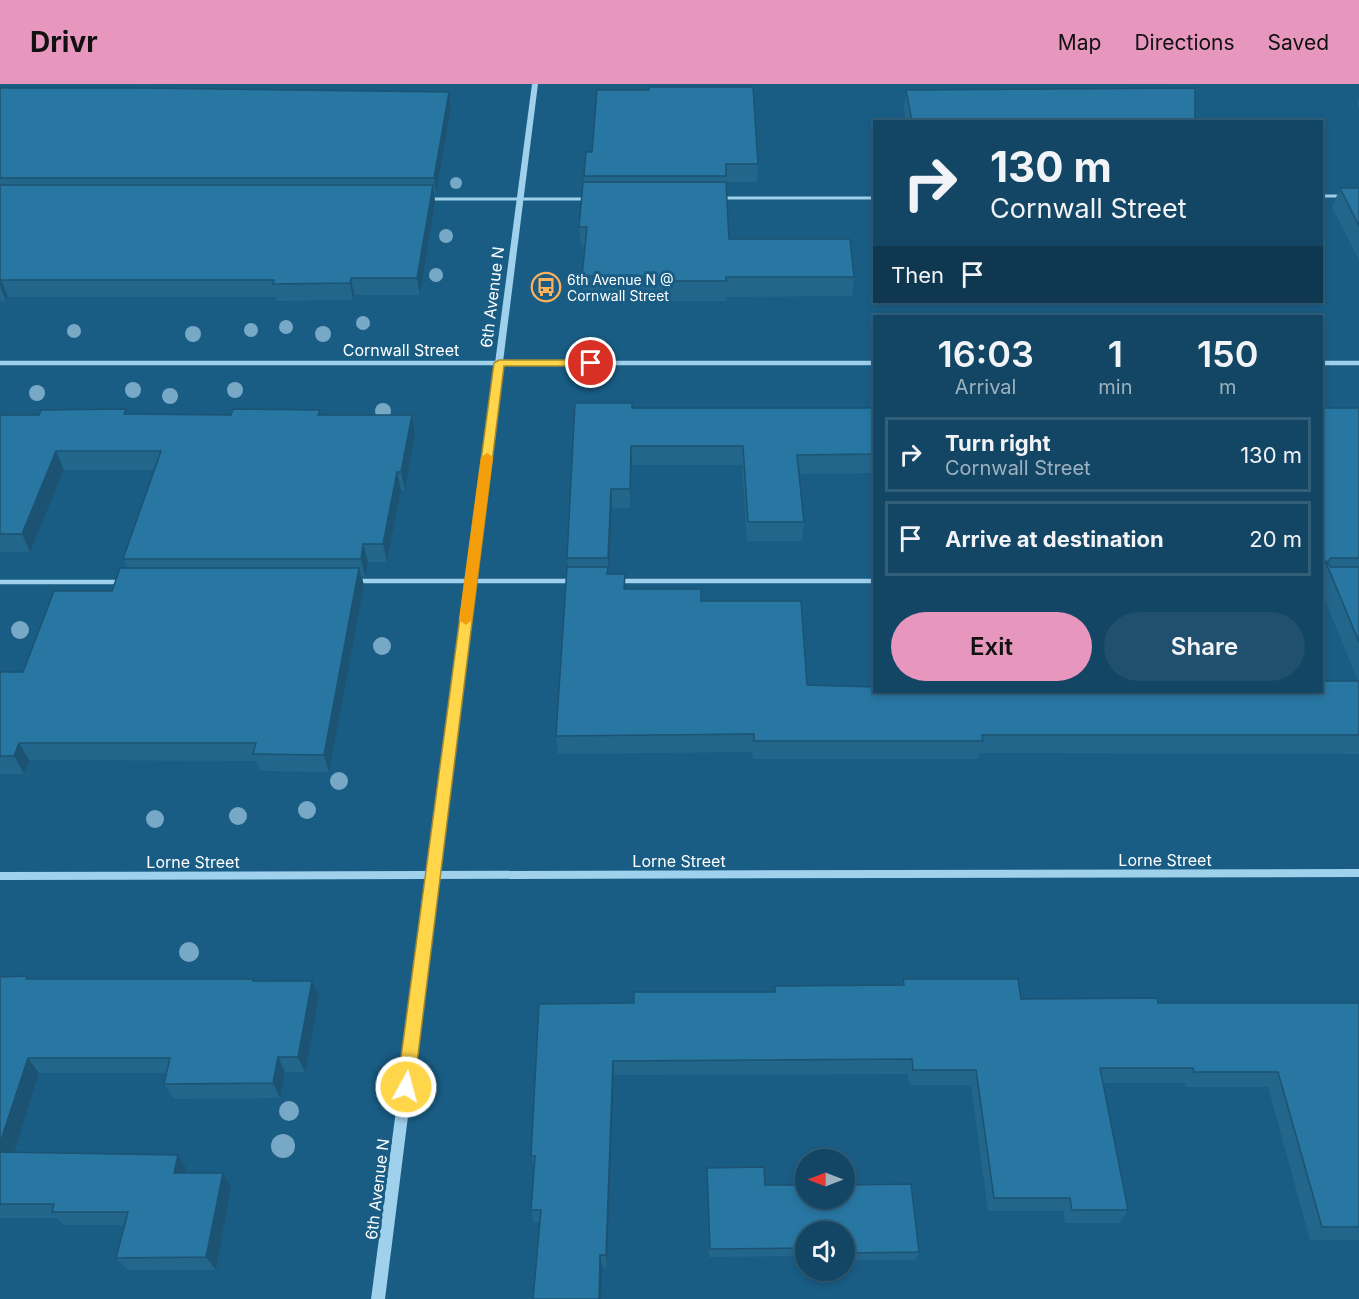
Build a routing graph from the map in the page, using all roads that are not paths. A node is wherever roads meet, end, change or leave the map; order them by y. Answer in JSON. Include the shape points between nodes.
{"nodes":[{"id":1,"x":535,"y":84,"type":"edge"},
{"id":2,"x":1323,"y":196,"type":"edge"},
{"id":3,"x":1350,"y":196,"type":"edge"},
{"id":4,"x":721,"y":198,"type":"edge"},
{"id":5,"x":873,"y":198,"type":"edge"},
{"id":6,"x":426,"y":199,"type":"edge"},
{"id":7,"x":520,"y":199,"type":"junction"},
{"id":8,"x":591,"y":199,"type":"edge"},
{"id":9,"x":0,"y":363,"type":"edge"},
{"id":10,"x":499,"y":363,"type":"junction"},
{"id":11,"x":873,"y":363,"type":"edge"},
{"id":12,"x":1323,"y":363,"type":"edge"},
{"id":13,"x":1359,"y":363,"type":"edge"},
{"id":14,"x":353,"y":581,"type":"edge"},
{"id":15,"x":471,"y":581,"type":"junction"},
{"id":16,"x":578,"y":581,"type":"edge"},
{"id":17,"x":613,"y":581,"type":"edge"},
{"id":18,"x":873,"y":581,"type":"edge"},
{"id":19,"x":0,"y":582,"type":"edge"},
{"id":20,"x":129,"y":582,"type":"edge"},
{"id":21,"x":1359,"y":873,"type":"edge"},
{"id":22,"x":433,"y":875,"type":"junction"},
{"id":23,"x":0,"y":876,"type":"edge"},
{"id":24,"x":378,"y":1299,"type":"edge"}],
"edges":[{"from":1,"to":7,"type":"street","name":"6th Avenue N"},
{"from":2,"to":3,"type":"lane"},
{"from":4,"to":5,"type":"lane"},
{"from":6,"to":7,"type":"lane"},
{"from":7,"to":8,"type":"lane"},
{"from":7,"to":10,"type":"street","name":"6th Avenue N"},
{"from":9,"to":10,"type":"street","name":"Cornwall Street"},
{"from":10,"to":11,"type":"street","name":"Cornwall Street"},
{"from":10,"to":15,"type":"street","name":"6th Avenue N"},
{"from":12,"to":13,"type":"street"},
{"from":14,"to":15,"type":"lane"},
{"from":15,"to":16,"type":"lane"},
{"from":15,"to":22,"type":"street","name":"6th Avenue N"},
{"from":17,"to":18,"type":"lane"},
{"from":19,"to":20,"type":"lane"},
{"from":21,"to":22,"type":"street","name":"Lorne Street"},
{"from":22,"to":23,"type":"street","name":"Lorne Street"},
{"from":22,"to":24,"type":"street","name":"6th Avenue N"}]}
